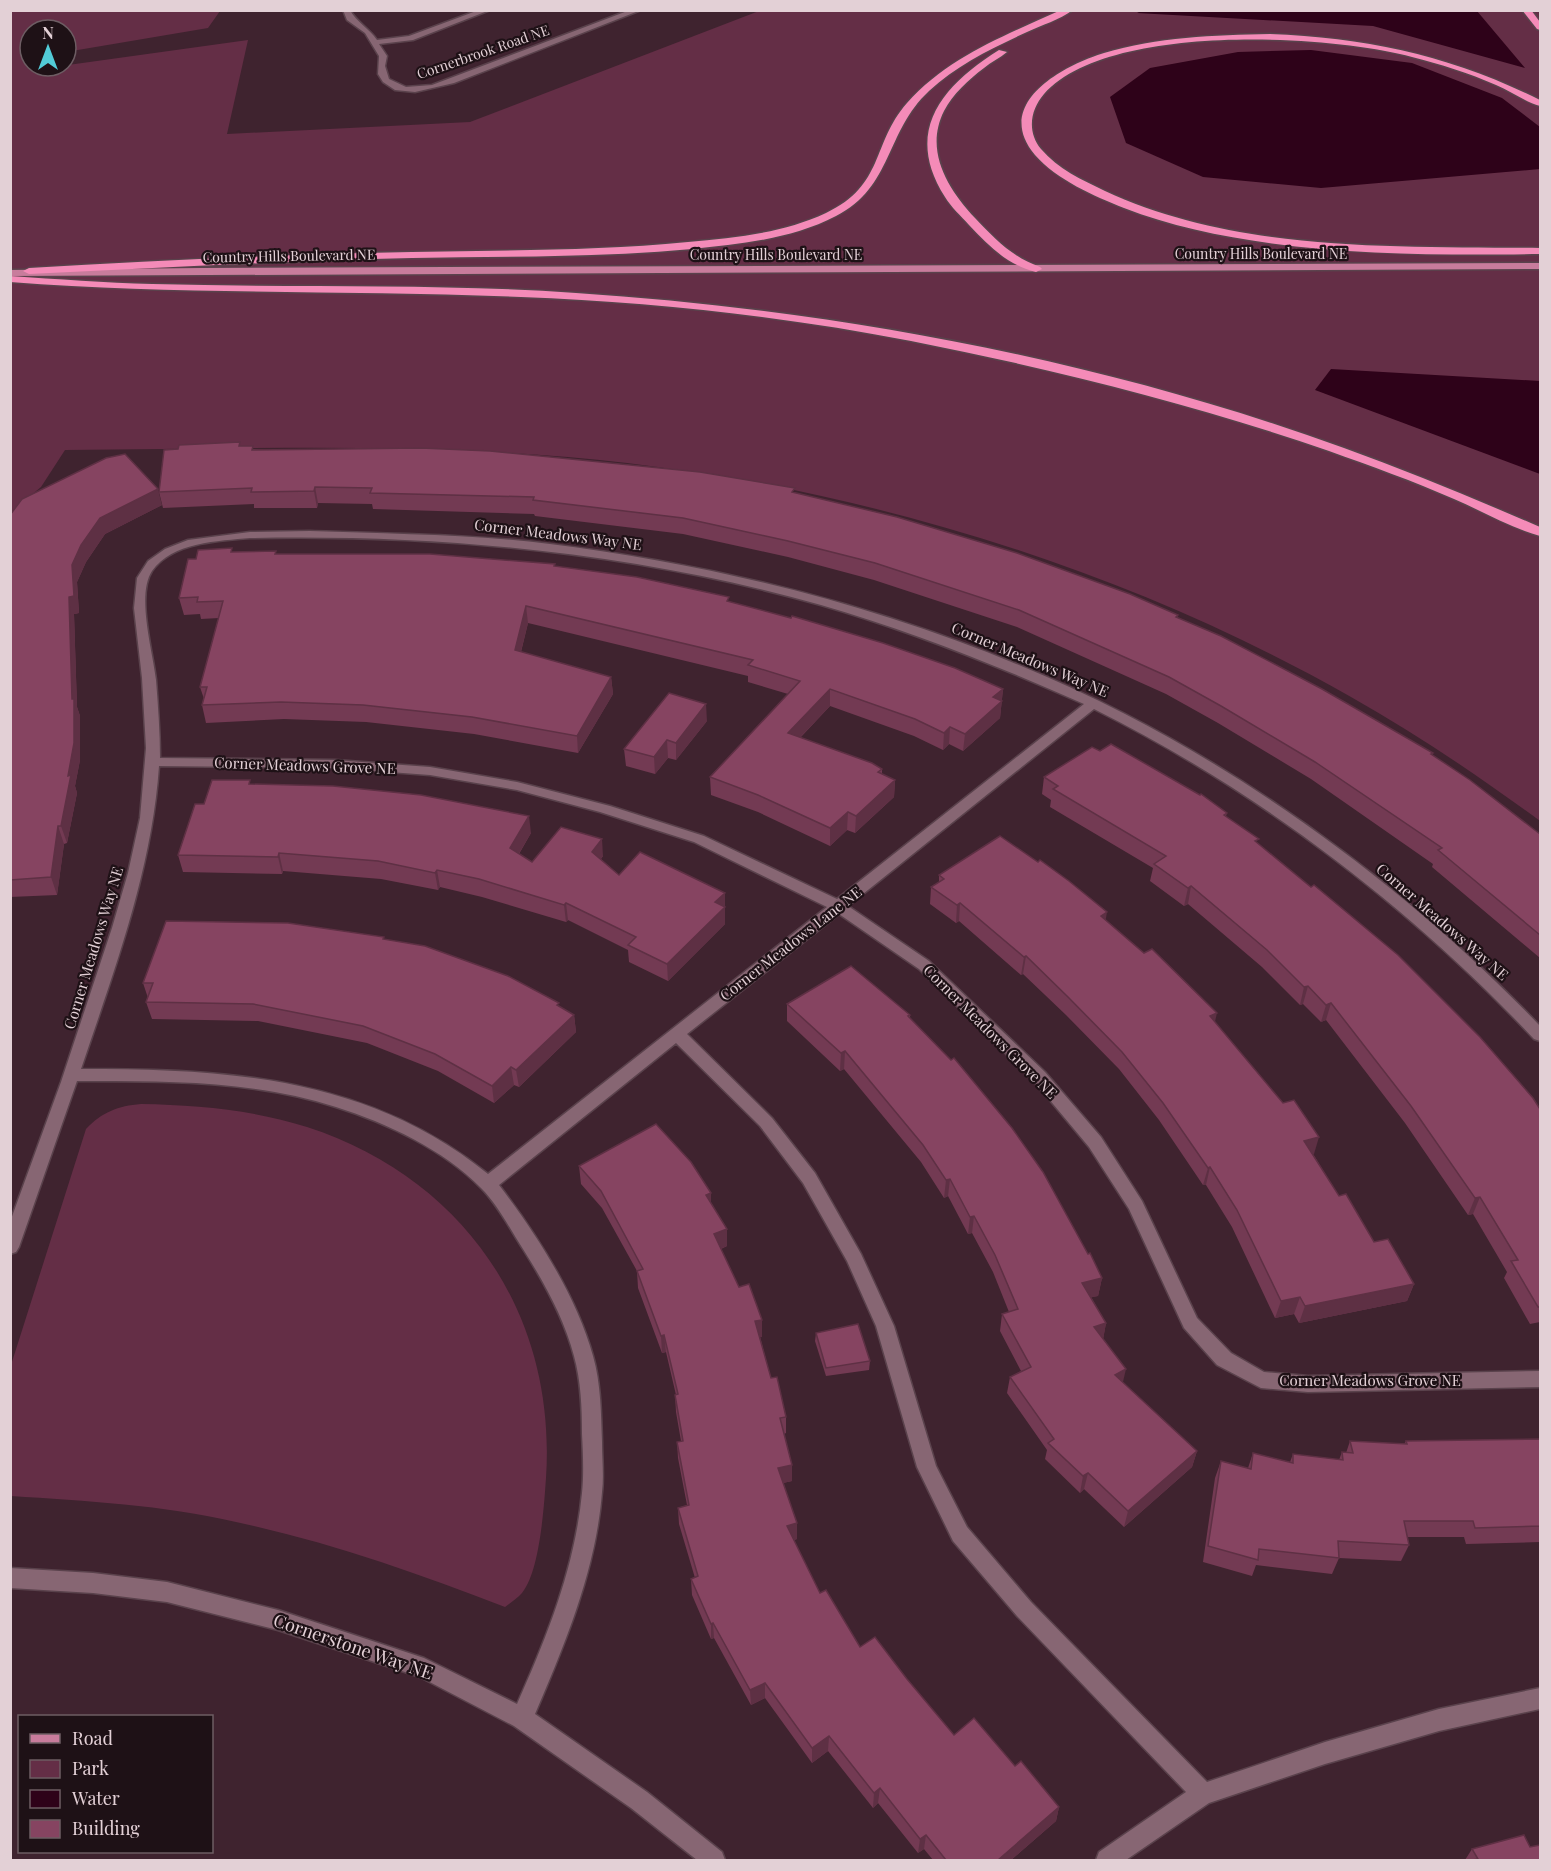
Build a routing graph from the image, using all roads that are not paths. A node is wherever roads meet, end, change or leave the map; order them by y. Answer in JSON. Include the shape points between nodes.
{"nodes":[{"id":1,"x":346,"y":10,"type":"edge"},
{"id":2,"x":487,"y":10,"type":"edge"},
{"id":3,"x":638,"y":10,"type":"edge"},
{"id":4,"x":1069,"y":10,"type":"edge"},
{"id":5,"x":1074,"y":10,"type":"edge"},
{"id":6,"x":1526,"y":10,"type":"edge"},
{"id":7,"x":1540,"y":27,"type":"edge"},
{"id":8,"x":376,"y":42,"type":"junction"},
{"id":9,"x":1540,"y":103,"type":"edge"},
{"id":10,"x":1540,"y":251,"type":"edge"},
{"id":11,"x":1540,"y":266,"type":"edge"},
{"id":12,"x":1036,"y":269,"type":"junction"},
{"id":13,"x":10,"y":272,"type":"edge"},
{"id":14,"x":10,"y":279,"type":"edge"},
{"id":15,"x":1540,"y":532,"type":"edge"},
{"id":16,"x":1094,"y":703,"type":"junction"},
{"id":17,"x":153,"y":762,"type":"junction"},
{"id":18,"x":838,"y":906,"type":"junction"},
{"id":19,"x":677,"y":1034,"type":"junction"},
{"id":20,"x":1540,"y":1035,"type":"edge"},
{"id":21,"x":72,"y":1075,"type":"junction"},
{"id":22,"x":488,"y":1184,"type":"junction"},
{"id":23,"x":10,"y":1247,"type":"edge"},
{"id":24,"x":1540,"y":1379,"type":"edge"},
{"id":25,"x":10,"y":1578,"type":"edge"},
{"id":26,"x":1540,"y":1699,"type":"edge"},
{"id":27,"x":522,"y":1718,"type":"junction"},
{"id":28,"x":1203,"y":1794,"type":"junction"},
{"id":29,"x":714,"y":1860,"type":"edge"},
{"id":30,"x":1107,"y":1860,"type":"edge"}],
"edges":[{"from":1,"to":8,"type":"street"},
{"from":2,"to":8,"type":"street","via":[[410,38]]},
{"from":3,"to":8,"type":"street","name":"Cornerbrook Road NE","via":[[426,89],[391,86],[382,79],[379,68],[383,56]]},
{"from":4,"to":13,"type":"highway","via":[[994,45],[951,70],[919,95],[899,121],[878,174],[858,198],[832,214],[791,230],[721,242],[632,250],[322,257]]},
{"from":5,"to":12,"type":"highway","via":[[995,56],[954,88],[942,103],[932,130],[936,169],[950,196],[998,250]]},
{"from":6,"to":7,"type":"highway"},
{"from":9,"to":10,"type":"highway","via":[[1451,64],[1404,53],[1303,38],[1252,36],[1115,52],[1081,64],[1054,78],[1038,93],[1027,129],[1038,152],[1065,175],[1156,215],[1202,227],[1310,243]]},
{"from":11,"to":12,"type":"main road","name":"Country Hills Boulevard NE"},
{"from":12,"to":13,"type":"main road","name":"Country Hills Boulevard NE","via":[[538,267]]},
{"from":14,"to":15,"type":"highway","via":[[174,288],[575,296],[709,307],[856,327],[999,354],[1140,389],[1298,438],[1439,488]]},
{"from":16,"to":17,"type":"street","name":"Corner Meadows Way NE","via":[[950,642],[764,586],[666,566],[473,541],[242,536],[182,544],[146,570],[140,592]]},
{"from":16,"to":18,"type":"street","name":"Corner Meadows Lane NE"},
{"from":16,"to":20,"type":"street","name":"Corner Meadows Way NE","via":[[1186,754],[1271,808],[1385,891],[1475,968]]},
{"from":17,"to":18,"type":"street","name":"Corner Meadows Grove NE","via":[[335,764],[430,771],[517,786],[605,808],[699,839]]},
{"from":17,"to":21,"type":"street","name":"Corner Meadows Way NE","via":[[129,897]]},
{"from":18,"to":19,"type":"street","name":"Corner Meadows Lane NE"},
{"from":18,"to":24,"type":"street","name":"Corner Meadows Grove NE","via":[[924,966],[1039,1076],[1095,1142],[1136,1206],[1190,1323],[1224,1359],[1261,1380],[1308,1384]]},
{"from":19,"to":22,"type":"street","name":"Corner Meadows Lane NE"},
{"from":19,"to":28,"type":"street","via":[[766,1122],[809,1178],[855,1259],[885,1326],[927,1467],[960,1534],[1024,1609]]},
{"from":21,"to":22,"type":"street","via":[[198,1075],[321,1096],[377,1116],[439,1147]]},
{"from":21,"to":23,"type":"street","name":"Corner Meadows Way NE"},
{"from":22,"to":27,"type":"street","via":[[560,1296],[584,1356],[592,1421],[593,1494],[585,1539],[555,1644]]},
{"from":25,"to":27,"type":"street","name":"Cornerstone Way NE","via":[[167,1592],[279,1620],[424,1668]]},
{"from":26,"to":28,"type":"street","via":[[1439,1720]]},
{"from":27,"to":29,"type":"street","name":"Cornerstone Way NE","via":[[639,1800]]},
{"from":28,"to":30,"type":"street"}]}
